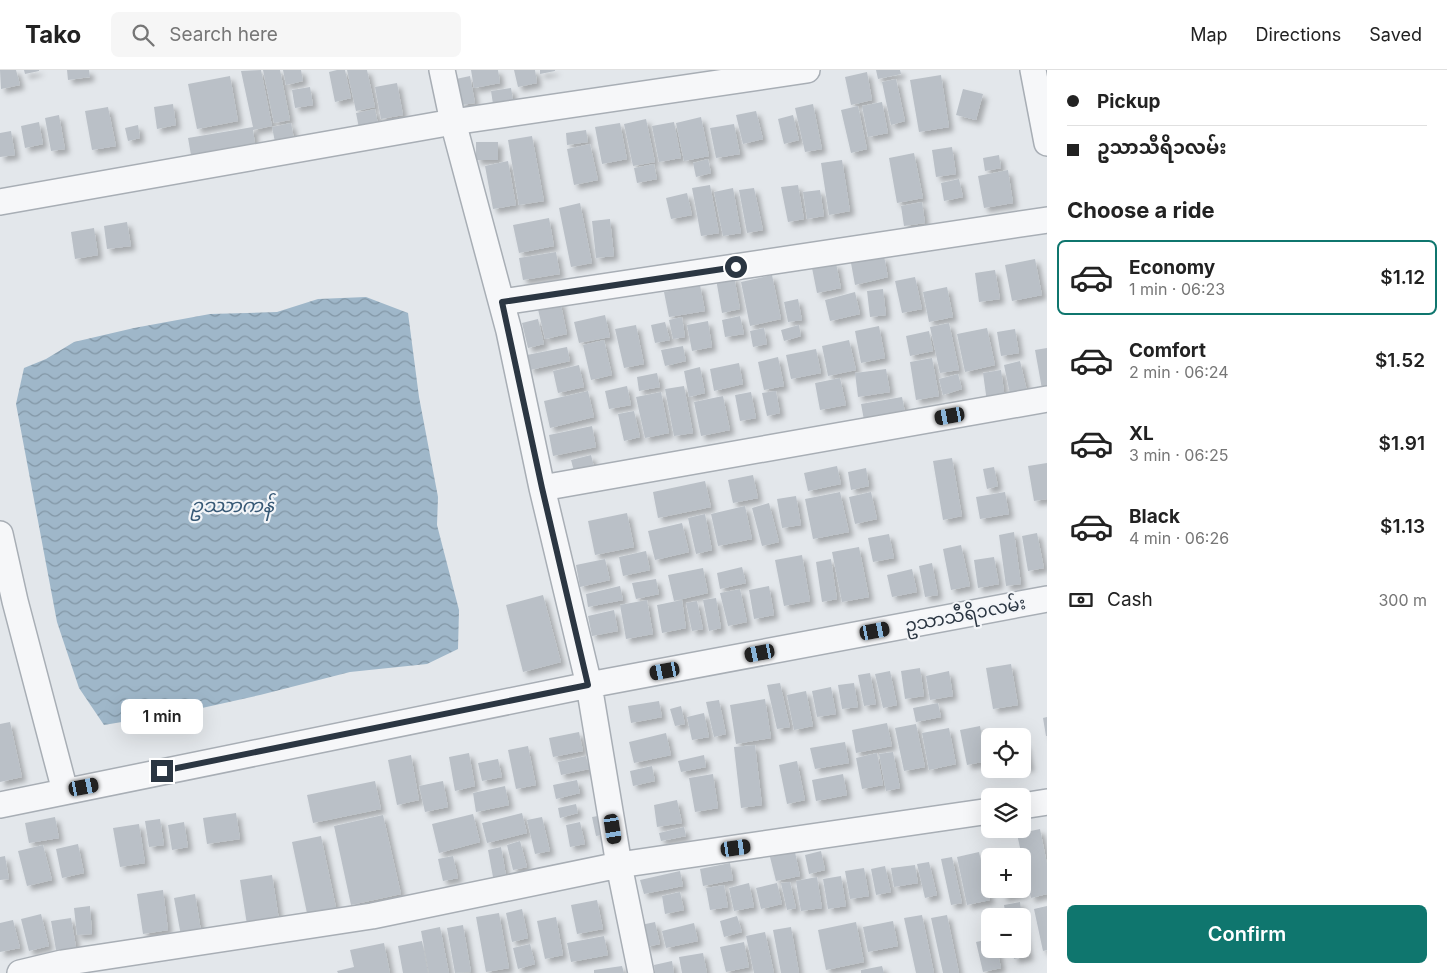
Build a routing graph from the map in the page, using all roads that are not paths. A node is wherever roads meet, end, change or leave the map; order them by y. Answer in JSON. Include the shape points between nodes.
{"nodes":[{"id":1,"x":442,"y":70,"type":"edge"},
{"id":2,"x":807,"y":70,"type":"edge"},
{"id":3,"x":1033,"y":70,"type":"edge"},
{"id":4,"x":453,"y":122,"type":"junction"},
{"id":5,"x":1047,"y":143,"type":"edge"},
{"id":6,"x":0,"y":202,"type":"edge"},
{"id":7,"x":1047,"y":220,"type":"edge"},
{"id":8,"x":502,"y":302,"type":"junction"},
{"id":9,"x":1047,"y":399,"type":"edge"},
{"id":10,"x":542,"y":488,"type":"junction"},
{"id":11,"x":0,"y":534,"type":"edge"},
{"id":12,"x":1047,"y":599,"type":"edge"},
{"id":13,"x":7,"y":602,"type":"edge"},
{"id":14,"x":588,"y":685,"type":"junction"},
{"id":15,"x":65,"y":791,"type":"junction"},
{"id":16,"x":1047,"y":802,"type":"edge"},
{"id":17,"x":0,"y":805,"type":"edge"},
{"id":18,"x":1031,"y":805,"type":"edge"},
{"id":19,"x":981,"y":812,"type":"edge"},
{"id":20,"x":619,"y":865,"type":"junction"},
{"id":21,"x":20,"y":973,"type":"edge"},
{"id":22,"x":641,"y":973,"type":"edge"}],
"edges":[{"from":1,"to":4,"type":"street"},
{"from":2,"to":4,"type":"street"},
{"from":3,"to":5,"type":"street"},
{"from":4,"to":6,"type":"street"},
{"from":4,"to":8,"type":"street"},
{"from":7,"to":8,"type":"street"},
{"from":8,"to":10,"type":"street"},
{"from":9,"to":10,"type":"street"},
{"from":10,"to":14,"type":"street"},
{"from":11,"to":13,"type":"street"},
{"from":12,"to":14,"type":"street","name":"ဥသာသီရိ၁လမ်း"},
{"from":13,"to":15,"type":"street"},
{"from":14,"to":15,"type":"street","name":"ဥသာသီရိ၁လမ်း"},
{"from":14,"to":20,"type":"street"},
{"from":15,"to":17,"type":"street","name":"ဥသာသီရိ၁လမ်း"},
{"from":16,"to":18,"type":"street"},
{"from":19,"to":20,"type":"street"},
{"from":20,"to":21,"type":"street","via":[[372,916],[62,963]]},
{"from":20,"to":22,"type":"street"}]}
